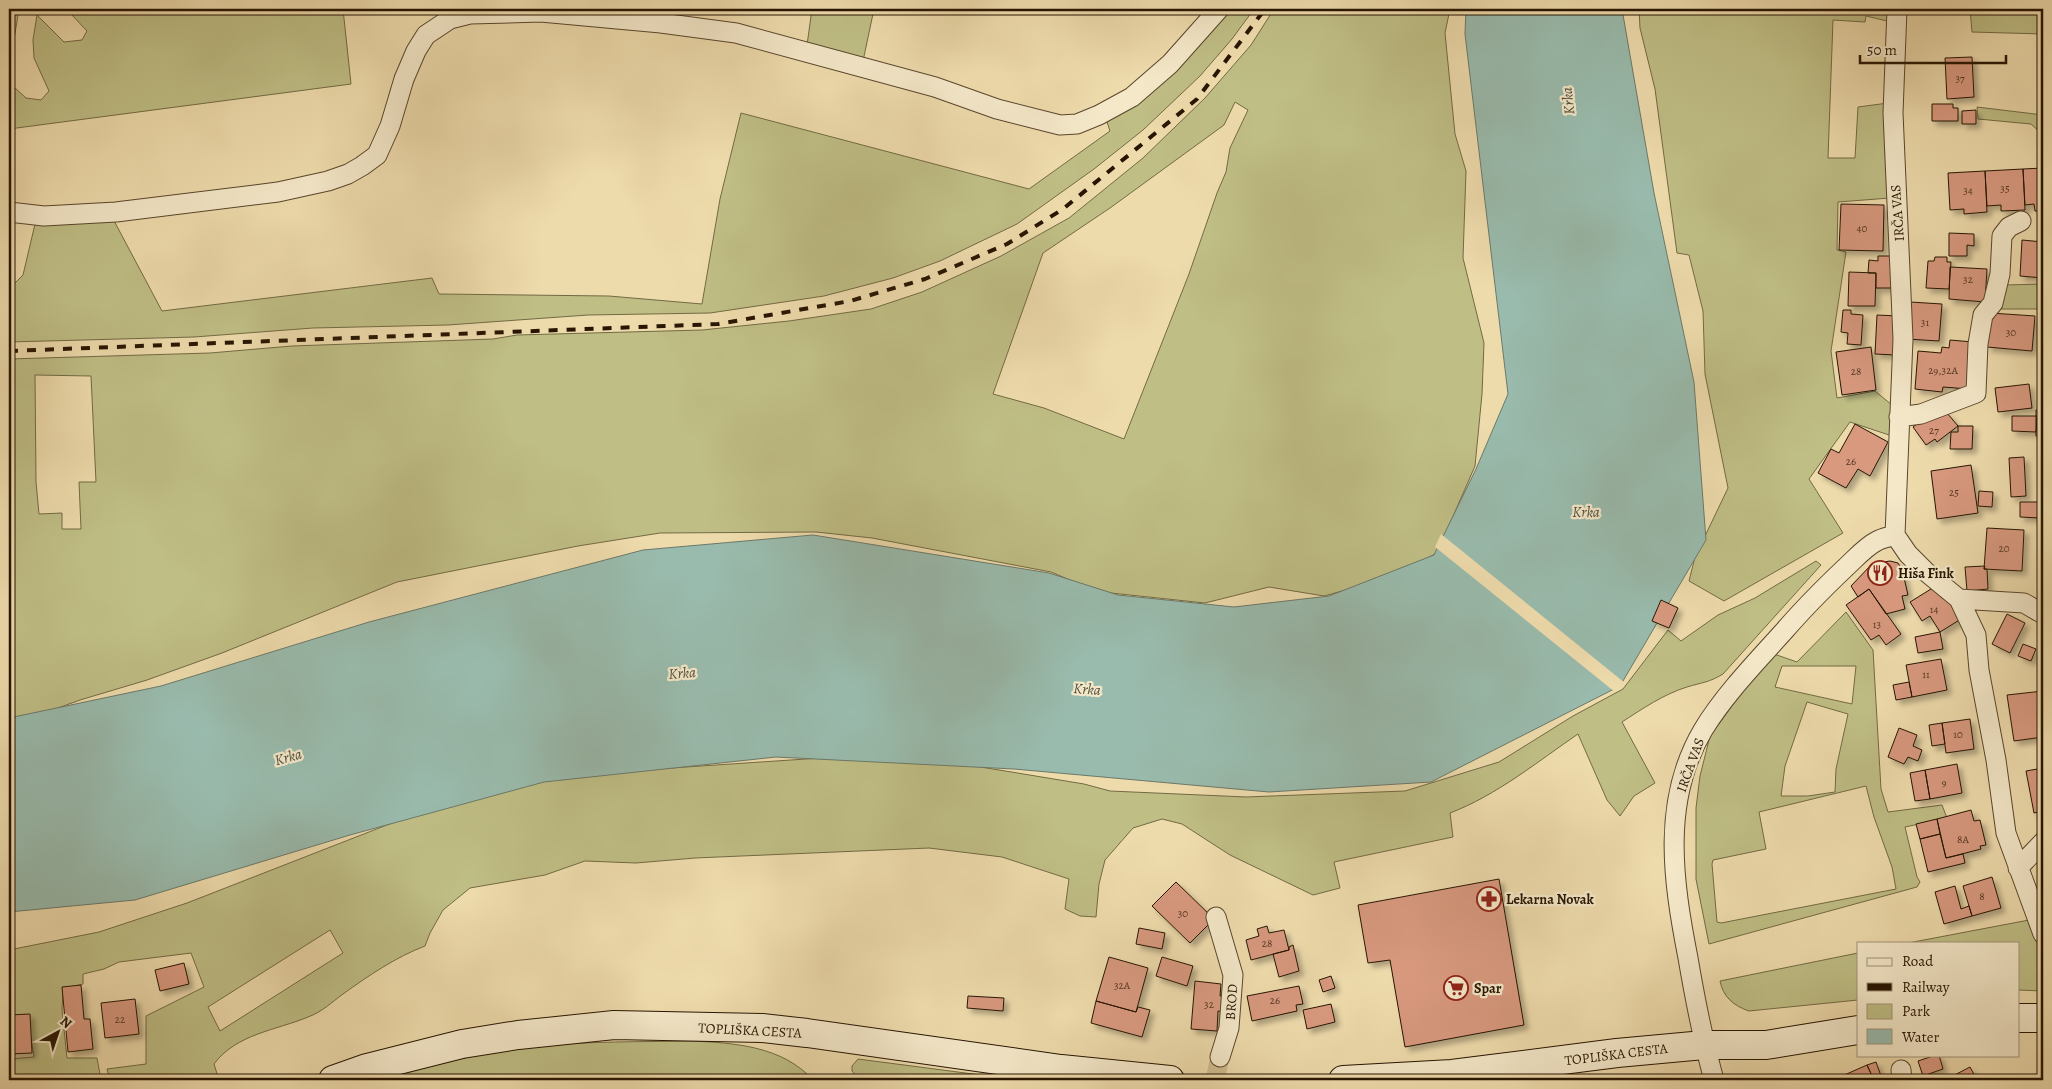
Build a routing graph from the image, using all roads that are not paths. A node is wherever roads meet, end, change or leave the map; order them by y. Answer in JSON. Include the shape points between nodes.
{"nodes":[{"id":1,"x":1219,"y":9,"type":"edge"},
{"id":2,"x":1897,"y":9,"type":"edge"},
{"id":3,"x":9,"y":212,"type":"edge"},
{"id":4,"x":2021,"y":221,"type":"dead end"},
{"id":5,"x":1899,"y":417,"type":"junction"},
{"id":6,"x":1895,"y":534,"type":"junction"},
{"id":7,"x":1959,"y":599,"type":"junction"},
{"id":8,"x":2043,"y":614,"type":"edge"},
{"id":9,"x":2043,"y":842,"type":"edge"},
{"id":10,"x":2018,"y":868,"type":"junction"},
{"id":11,"x":1216,"y":917,"type":"dead end"},
{"id":12,"x":2043,"y":934,"type":"edge"},
{"id":13,"x":2020,"y":1018,"type":"edge"},
{"id":14,"x":2043,"y":1018,"type":"edge"},
{"id":15,"x":1857,"y":1030,"type":"edge"},
{"id":16,"x":1704,"y":1045,"type":"junction"},
{"id":17,"x":1220,"y":1057,"type":"tunnel mouth"},
{"id":18,"x":333,"y":1080,"type":"edge"},
{"id":19,"x":1170,"y":1080,"type":"edge"},
{"id":20,"x":1343,"y":1080,"type":"edge"},
{"id":21,"x":1714,"y":1080,"type":"edge"}],
"edges":[{"from":1,"to":3,"type":"street","via":[[1170,64],[1132,97],[1099,116],[1077,124],[1060,124],[997,109],[935,87],[736,33],[540,12],[470,14],[450,20],[426,35],[404,79],[390,126],[376,154],[348,174],[278,192],[116,212],[44,216]]},
{"from":2,"to":5,"type":"street","name":"IRČA VAS","via":[[1893,113],[1902,339]]},
{"from":4,"to":5,"type":"street","via":[[2009,226],[2002,236],[2000,274],[1993,303],[1983,315],[1978,344],[1976,393],[1921,414]]},
{"from":5,"to":6,"type":"street","name":"IRČA VAS"},
{"from":6,"to":7,"type":"street","via":[[1908,554]]},
{"from":6,"to":16,"type":"street","name":"IRČA VAS","via":[[1876,541],[1810,601],[1736,686],[1704,729],[1692,752],[1676,809],[1674,880]]},
{"from":7,"to":8,"type":"street","via":[[2024,604]]},
{"from":7,"to":10,"type":"street","via":[[1976,635],[2006,833]]},
{"from":9,"to":10,"type":"street"},
{"from":10,"to":12,"type":"street"},
{"from":11,"to":17,"type":"street","name":"BROD","via":[[1233,975],[1229,1028]]},
{"from":13,"to":14,"type":"main road"},
{"from":15,"to":16,"type":"main road","name":"TOPLIŠKA CESTA","via":[[1766,1045]]},
{"from":16,"to":20,"type":"main road","name":"TOPLIŠKA CESTA","via":[[1452,1074]]},
{"from":16,"to":21,"type":"street","name":"IRČA VAS"},
{"from":18,"to":19,"type":"main road","name":"TOPLIŠKA CESTA","via":[[462,1044],[614,1026],[762,1028],[1061,1069]]}]}
